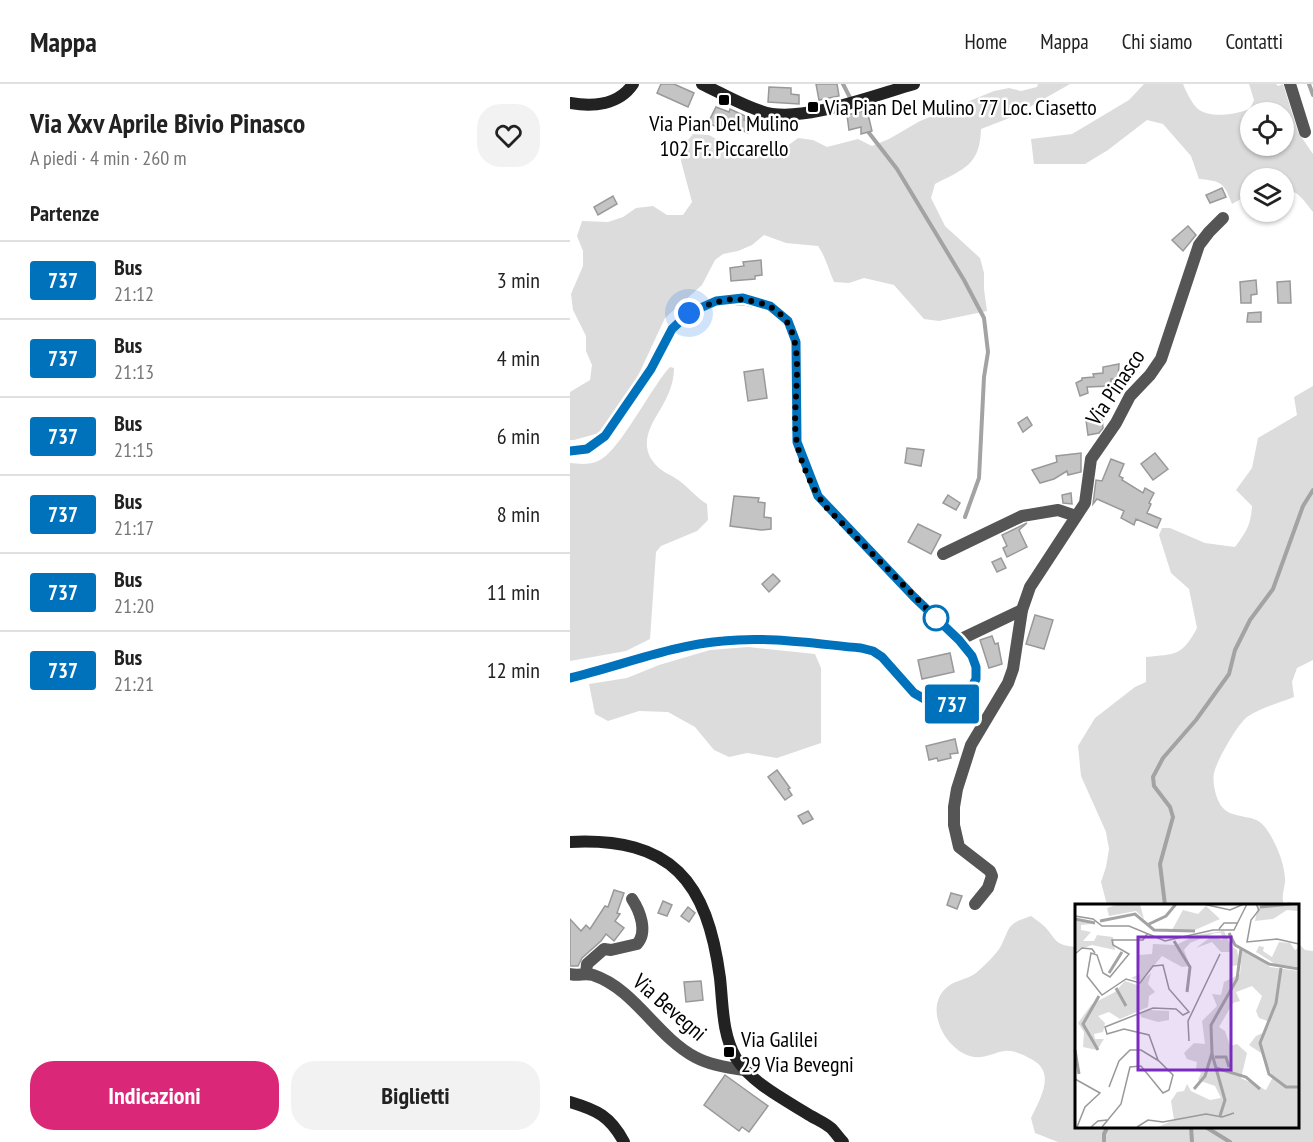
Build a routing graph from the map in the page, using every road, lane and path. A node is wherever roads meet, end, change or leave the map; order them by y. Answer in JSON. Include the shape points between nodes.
{"nodes":[{"id":1,"x":633,"y":84,"type":"edge"},
{"id":2,"x":702,"y":84,"type":"edge"},
{"id":3,"x":914,"y":84,"type":"edge"},
{"id":4,"x":1290,"y":84,"type":"edge"},
{"id":5,"x":570,"y":103,"type":"edge"},
{"id":6,"x":1305,"y":132,"type":"dead end"},
{"id":7,"x":1223,"y":218,"type":"dead end"},
{"id":8,"x":570,"y":451,"type":"edge"},
{"id":9,"x":1076,"y":516,"type":"junction"},
{"id":10,"x":943,"y":554,"type":"dead end"},
{"id":11,"x":1022,"y":610,"type":"junction"},
{"id":12,"x":959,"y":640,"type":"junction"},
{"id":13,"x":570,"y":678,"type":"edge"},
{"id":14,"x":570,"y":842,"type":"edge"},
{"id":15,"x":632,"y":899,"type":"dead end"},
{"id":16,"x":975,"y":904,"type":"dead end"},
{"id":17,"x":570,"y":974,"type":"edge"},
{"id":18,"x":586,"y":974,"type":"junction"},
{"id":19,"x":744,"y":1070,"type":"junction"},
{"id":20,"x":570,"y":1102,"type":"edge"},
{"id":21,"x":624,"y":1142,"type":"edge"},
{"id":22,"x":843,"y":1142,"type":"edge"}],
"edges":[{"from":1,"to":5,"type":"main road","via":[[611,102],[586,106]]},
{"from":2,"to":3,"type":"main road","via":[[762,112],[791,115]]},
{"from":4,"to":6,"type":"street"},
{"from":7,"to":9,"type":"street","name":"Via Pinasco","via":[[1199,245],[1161,359],[1130,396],[1091,459],[1084,503]]},
{"from":8,"to":12,"type":"main road","via":[[587,449],[605,436],[651,369],[672,329],[689,313],[716,301],[743,298],[770,306],[788,321],[796,342],[797,442],[818,496]]},
{"from":9,"to":10,"type":"street","via":[[1058,510],[1022,516]]},
{"from":9,"to":11,"type":"street","name":"Via Pinasco","via":[[1030,587]]},
{"from":11,"to":12,"type":"street"},
{"from":11,"to":16,"type":"street","name":"Via Pinasco","via":[[1013,669],[971,745],[954,807],[959,847],[992,876]]},
{"from":12,"to":13,"type":"main road","via":[[972,656],[976,679],[961,700],[942,705],[914,693],[873,651],[763,640],[693,645]]},
{"from":14,"to":19,"type":"main road","via":[[604,840],[638,847],[661,856],[679,872],[698,899],[710,926],[726,1035]]},
{"from":15,"to":18,"type":"street","via":[[639,910],[640,941],[604,950],[587,964]]},
{"from":17,"to":18,"type":"street","name":"Via Bevegni"},
{"from":18,"to":19,"type":"street","name":"Via Bevegni","via":[[614,986],[693,1057]]},
{"from":19,"to":22,"type":"main road","via":[[831,1128]]},
{"from":20,"to":21,"type":"main road","via":[[597,1110]]}]}
